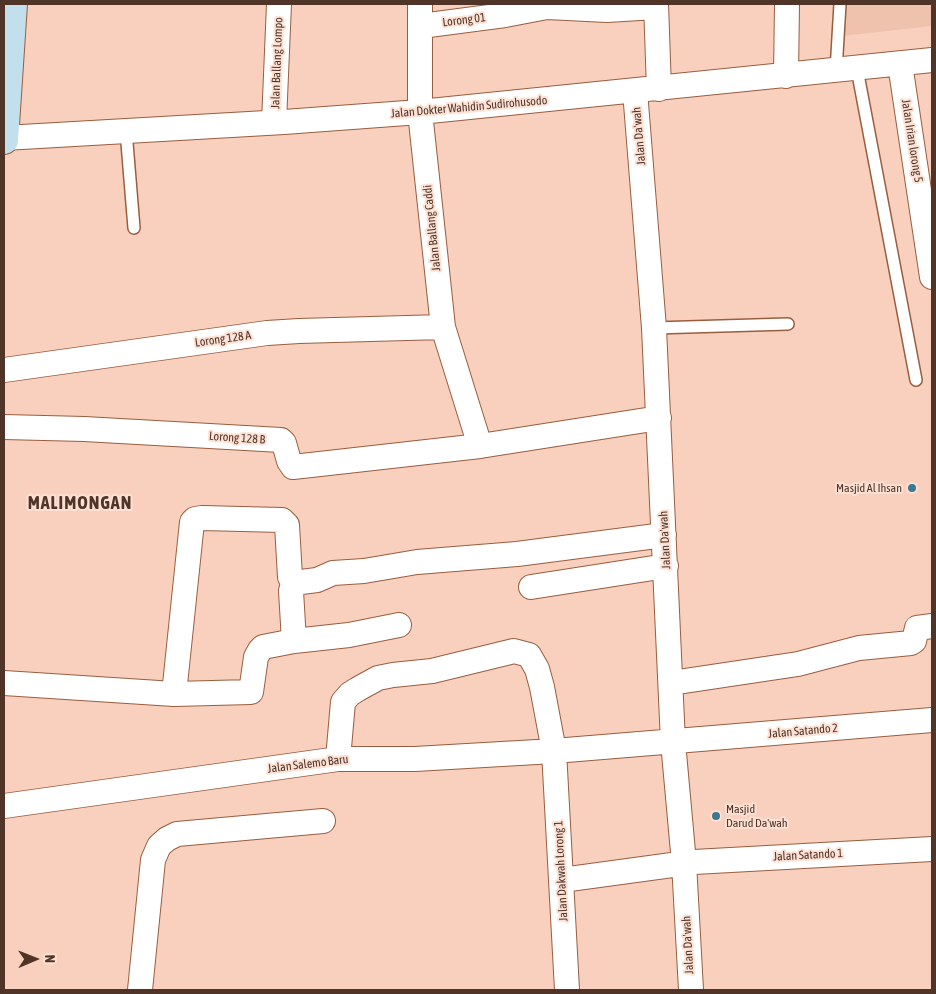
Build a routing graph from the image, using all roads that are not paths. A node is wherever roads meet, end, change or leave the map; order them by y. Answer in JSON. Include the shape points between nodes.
{"nodes":[{"id":1,"x":13,"y":4,"type":"edge"},
{"id":2,"x":279,"y":4,"type":"edge"},
{"id":3,"x":787,"y":4,"type":"edge"},
{"id":4,"x":840,"y":4,"type":"edge"},
{"id":5,"x":656,"y":5,"type":"edge"},
{"id":6,"x":420,"y":15,"type":"edge"},
{"id":7,"x":932,"y":60,"type":"edge"},
{"id":8,"x":900,"y":64,"type":"junction"},
{"id":9,"x":846,"y":70,"type":"junction"},
{"id":10,"x":786,"y":76,"type":"junction"},
{"id":11,"x":659,"y":89,"type":"junction"},
{"id":12,"x":635,"y":91,"type":"junction"},
{"id":13,"x":420,"y":112,"type":"junction"},
{"id":14,"x":274,"y":122,"type":"junction"},
{"id":15,"x":126,"y":131,"type":"junction"},
{"id":16,"x":4,"y":139,"type":"edge"},
{"id":17,"x":134,"y":228,"type":"dead end"},
{"id":18,"x":932,"y":277,"type":"edge"},
{"id":19,"x":788,"y":324,"type":"dead end"},
{"id":20,"x":443,"y":327,"type":"junction"},
{"id":21,"x":654,"y":328,"type":"junction"},
{"id":22,"x":4,"y":370,"type":"edge"},
{"id":23,"x":916,"y":380,"type":"dead end"},
{"id":24,"x":659,"y":418,"type":"junction"},
{"id":25,"x":4,"y":427,"type":"edge"},
{"id":26,"x":480,"y":446,"type":"junction"},
{"id":27,"x":664,"y":534,"type":"junction"},
{"id":28,"x":666,"y":566,"type":"junction"},
{"id":29,"x":294,"y":583,"type":"junction"},
{"id":30,"x":532,"y":587,"type":"dead end"},
{"id":31,"x":399,"y":625,"type":"dead end"},
{"id":32,"x":932,"y":626,"type":"edge"},
{"id":33,"x":294,"y":641,"type":"junction"},
{"id":34,"x":4,"y":683,"type":"edge"},
{"id":35,"x":671,"y":683,"type":"junction"},
{"id":36,"x":174,"y":694,"type":"junction"},
{"id":37,"x":932,"y":720,"type":"edge"},
{"id":38,"x":674,"y":742,"type":"junction"},
{"id":39,"x":554,"y":751,"type":"junction"},
{"id":40,"x":338,"y":759,"type":"junction"},
{"id":41,"x":4,"y":806,"type":"edge"},
{"id":42,"x":323,"y":821,"type":"dead end"},
{"id":43,"x":932,"y":849,"type":"edge"},
{"id":44,"x":684,"y":863,"type":"junction"},
{"id":45,"x":562,"y":880,"type":"junction"},
{"id":46,"x":140,"y":990,"type":"edge"},
{"id":47,"x":567,"y":990,"type":"edge"},
{"id":48,"x":691,"y":990,"type":"edge"}],
"edges":[{"from":1,"to":16,"type":"main road"},
{"from":2,"to":14,"type":"street","name":"Jalan Ballang Lompo"},
{"from":3,"to":10,"type":"street"},
{"from":4,"to":9,"type":"lane"},
{"from":5,"to":6,"type":"street","name":"Lorong 01","via":[[607,10],[547,7],[504,15]]},
{"from":5,"to":11,"type":"street"},
{"from":6,"to":13,"type":"street","name":"Jalan Ballang Caddi"},
{"from":7,"to":8,"type":"street","name":"Jalan Dokter Wahidin Sudirohusodo"},
{"from":8,"to":9,"type":"street","name":"Jalan Dokter Wahidin Sudirohusodo"},
{"from":8,"to":18,"type":"street","name":"Jalan Irian lorong 5"},
{"from":9,"to":10,"type":"street","name":"Jalan Dokter Wahidin Sudirohusodo"},
{"from":9,"to":23,"type":"lane"},
{"from":10,"to":11,"type":"street","name":"Jalan Dokter Wahidin Sudirohusodo"},
{"from":11,"to":12,"type":"street","name":"Jalan Dokter Wahidin Sudirohusodo"},
{"from":12,"to":13,"type":"street","name":"Jalan Dokter Wahidin Sudirohusodo"},
{"from":12,"to":21,"type":"street","name":"Jalan Da'wah"},
{"from":13,"to":14,"type":"street","name":"Jalan Dokter Wahidin Sudirohusodo"},
{"from":13,"to":20,"type":"street","name":"Jalan Ballang Caddi"},
{"from":14,"to":15,"type":"street","name":"Jalan Dokter Wahidin Sudirohusodo"},
{"from":15,"to":16,"type":"street","name":"Jalan Dokter Wahidin Sudirohusodo"},
{"from":15,"to":17,"type":"lane"},
{"from":19,"to":21,"type":"lane"},
{"from":20,"to":22,"type":"street","name":"Lorong 128 A","via":[[267,333]]},
{"from":20,"to":26,"type":"street","name":"Jalan Ballang Caddi"},
{"from":21,"to":24,"type":"street","name":"Jalan Da'wah"},
{"from":24,"to":26,"type":"street"},
{"from":24,"to":27,"type":"street","name":"Jalan Da'wah"},
{"from":25,"to":26,"type":"street","name":"Lorong 128 B","via":[[281,440],[293,467]]},
{"from":27,"to":28,"type":"street","name":"Jalan Da'wah"},
{"from":27,"to":29,"type":"street","via":[[517,554],[333,573],[317,580]]},
{"from":28,"to":30,"type":"street"},
{"from":28,"to":35,"type":"street","name":"Jalan Da'wah"},
{"from":29,"to":33,"type":"street","via":[[291,591]]},
{"from":29,"to":36,"type":"street","via":[[290,577],[287,525],[282,520],[195,519],[192,522]]},
{"from":31,"to":33,"type":"street"},
{"from":32,"to":35,"type":"street","via":[[917,628],[911,643],[859,648],[798,664]]},
{"from":33,"to":36,"type":"street","via":[[260,650],[250,693]]},
{"from":34,"to":36,"type":"street"},
{"from":35,"to":38,"type":"street","name":"Jalan Da'wah"},
{"from":37,"to":38,"type":"street","name":"Jalan Satando 2"},
{"from":38,"to":39,"type":"street","name":"Jalan Salemo Baru"},
{"from":38,"to":44,"type":"street","name":"Jalan Da'wah"},
{"from":39,"to":40,"type":"street","name":"Jalan Salemo Baru","via":[[415,759]]},
{"from":39,"to":40,"type":"street","name":"Jalan Dakwah Lorong 1","via":[[537,669],[529,655],[514,651],[440,669],[378,678],[350,694],[343,702]]},
{"from":39,"to":45,"type":"street","name":"Jalan Dakwah Lorong 1"},
{"from":40,"to":41,"type":"street","name":"Jalan Salemo Baru"},
{"from":42,"to":46,"type":"street","via":[[177,834],[160,846],[153,860]]},
{"from":43,"to":44,"type":"street","name":"Jalan Satando 1"},
{"from":44,"to":45,"type":"street","name":"Jalan Satando 1"},
{"from":44,"to":48,"type":"street","name":"Jalan Da'wah"},
{"from":45,"to":47,"type":"street","name":"Jalan Dakwah Lorong 1"}]}
